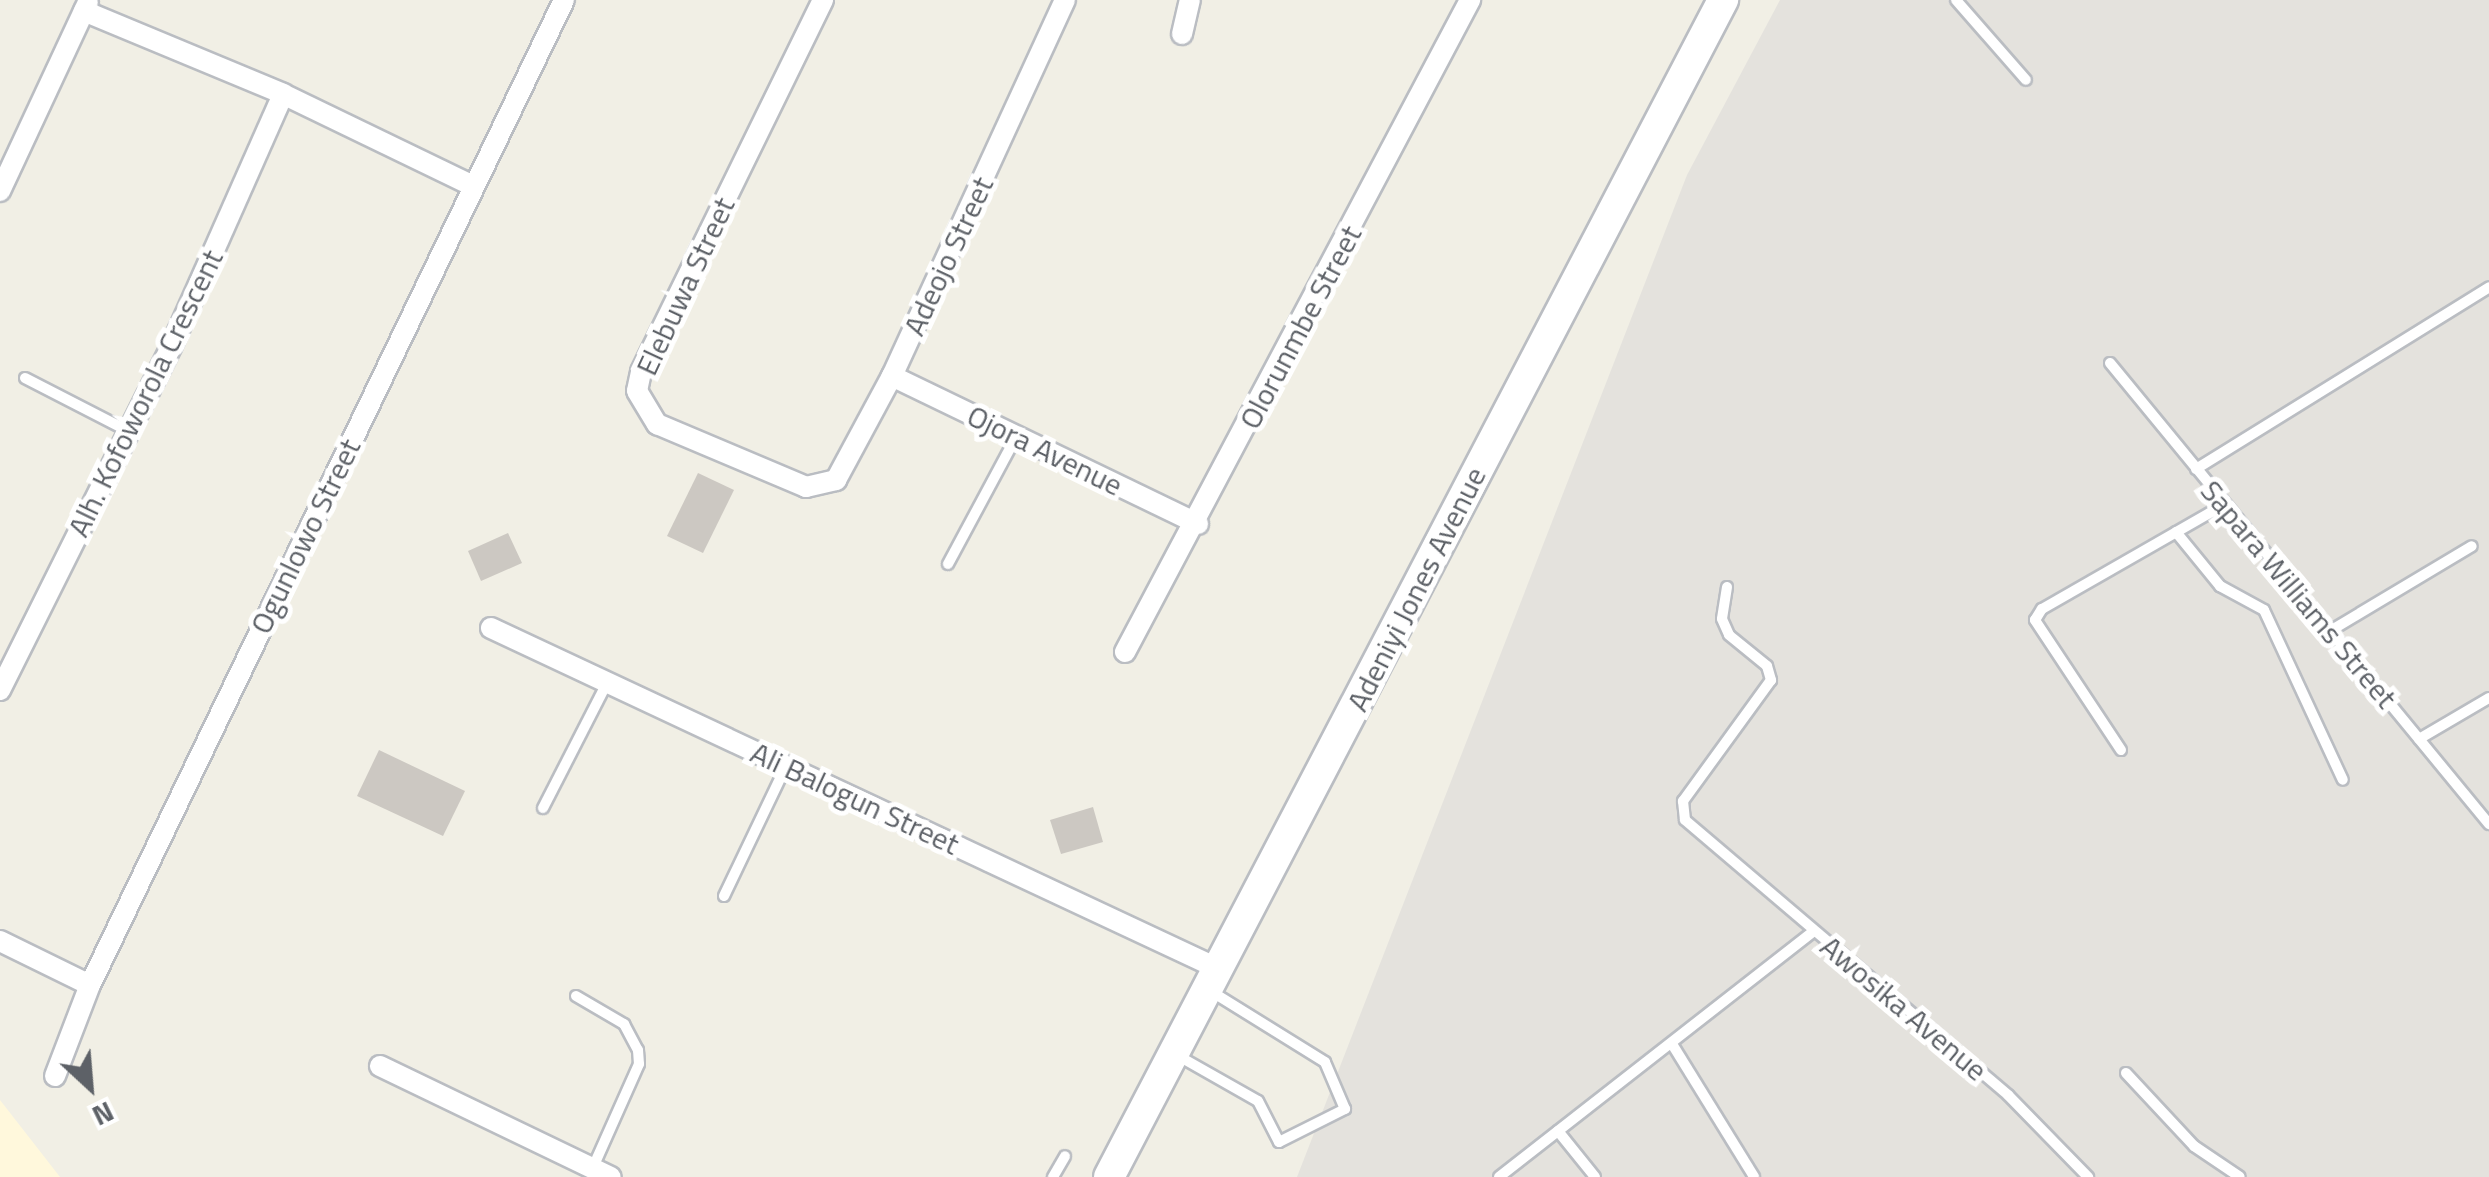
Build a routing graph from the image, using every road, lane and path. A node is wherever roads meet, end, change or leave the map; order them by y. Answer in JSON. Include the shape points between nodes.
{"nodes":[{"id":1,"x":564,"y":0,"type":"edge"},
{"id":2,"x":824,"y":0,"type":"edge"},
{"id":3,"x":1066,"y":0,"type":"edge"},
{"id":4,"x":1190,"y":0,"type":"edge"},
{"id":5,"x":1470,"y":0,"type":"edge"},
{"id":6,"x":1723,"y":0,"type":"edge"},
{"id":7,"x":1956,"y":0,"type":"edge"},
{"id":8,"x":86,"y":5,"type":"edge"},
{"id":9,"x":1182,"y":34,"type":"dead end"},
{"id":10,"x":2026,"y":80,"type":"dead end"},
{"id":11,"x":284,"y":94,"type":"junction"},
{"id":12,"x":473,"y":186,"type":"junction"},
{"id":13,"x":0,"y":191,"type":"edge"},
{"id":14,"x":2489,"y":287,"type":"edge"},
{"id":15,"x":2110,"y":363,"type":"dead end"},
{"id":16,"x":892,"y":376,"type":"junction"},
{"id":17,"x":25,"y":378,"type":"dead end"},
{"id":18,"x":128,"y":431,"type":"junction"},
{"id":19,"x":1016,"y":436,"type":"junction"},
{"id":20,"x":2196,"y":468,"type":"junction"},
{"id":21,"x":806,"y":488,"type":"joint"},
{"id":22,"x":2225,"y":504,"type":"junction"},
{"id":23,"x":1198,"y":524,"type":"junction"},
{"id":24,"x":2176,"y":532,"type":"junction"},
{"id":25,"x":2472,"y":546,"type":"dead end"},
{"id":26,"x":948,"y":564,"type":"dead end"},
{"id":27,"x":1727,"y":587,"type":"dead end"},
{"id":28,"x":491,"y":628,"type":"dead end"},
{"id":29,"x":2330,"y":631,"type":"junction"},
{"id":30,"x":1125,"y":652,"type":"dead end"},
{"id":31,"x":607,"y":683,"type":"junction"},
{"id":32,"x":1,"y":686,"type":"edge"},
{"id":33,"x":2489,"y":698,"type":"edge"},
{"id":34,"x":2419,"y":739,"type":"junction"},
{"id":35,"x":2122,"y":750,"type":"dead end"},
{"id":36,"x":786,"y":766,"type":"junction"},
{"id":37,"x":2343,"y":780,"type":"dead end"},
{"id":38,"x":543,"y":808,"type":"dead end"},
{"id":39,"x":2489,"y":824,"type":"edge"},
{"id":40,"x":724,"y":896,"type":"dead end"},
{"id":41,"x":1813,"y":932,"type":"junction"},
{"id":42,"x":0,"y":942,"type":"edge"},
{"id":43,"x":1213,"y":979,"type":"junction"},
{"id":44,"x":90,"y":986,"type":"junction"},
{"id":45,"x":576,"y":996,"type":"dead end"},
{"id":46,"x":1672,"y":1044,"type":"junction"},
{"id":47,"x":1174,"y":1054,"type":"junction"},
{"id":48,"x":380,"y":1066,"type":"dead end"},
{"id":49,"x":2126,"y":1073,"type":"dead end"},
{"id":50,"x":55,"y":1076,"type":"dead end"},
{"id":51,"x":1558,"y":1130,"type":"junction"},
{"id":52,"x":1064,"y":1156,"type":"dead end"},
{"id":53,"x":602,"y":1171,"type":"edge"},
{"id":54,"x":1054,"y":1177,"type":"edge"},
{"id":55,"x":1108,"y":1177,"type":"edge"},
{"id":56,"x":1499,"y":1177,"type":"edge"},
{"id":57,"x":1595,"y":1177,"type":"edge"},
{"id":58,"x":1754,"y":1177,"type":"edge"},
{"id":59,"x":2088,"y":1177,"type":"edge"},
{"id":60,"x":2240,"y":1177,"type":"edge"}],
"edges":[{"from":1,"to":12,"type":"street","name":"Ogunlowo Street"},
{"from":2,"to":21,"type":"street","name":"Elebuwa Street","via":[[641,372],[638,391],[657,424]]},
{"from":3,"to":16,"type":"street","name":"Adeojo Street"},
{"from":4,"to":9,"type":"street"},
{"from":5,"to":23,"type":"street","name":"Olorunmbe Street"},
{"from":6,"to":43,"type":"street","name":"Adeniyi Jones Avenue"},
{"from":7,"to":10,"type":"lane"},
{"from":8,"to":11,"type":"street"},
{"from":8,"to":13,"type":"street"},
{"from":11,"to":12,"type":"street"},
{"from":11,"to":18,"type":"street","name":"Alh. Kofoworola Crescent"},
{"from":12,"to":44,"type":"street","name":"Ogunlowo Street"},
{"from":14,"to":20,"type":"lane"},
{"from":15,"to":20,"type":"lane","name":"Sapara Williams Street"},
{"from":16,"to":19,"type":"street","name":"Ojora Avenue"},
{"from":16,"to":21,"type":"street","name":"Adeojo Street","via":[[836,480]]},
{"from":17,"to":18,"type":"lane"},
{"from":18,"to":32,"type":"street","name":"Alh. Kofoworola Crescent"},
{"from":19,"to":23,"type":"street","name":"Ojora Avenue"},
{"from":19,"to":26,"type":"lane"},
{"from":20,"to":22,"type":"lane","name":"Sapara Williams Street"},
{"from":22,"to":24,"type":"lane"},
{"from":22,"to":29,"type":"lane","name":"Sapara Williams Street"},
{"from":23,"to":30,"type":"street","name":"Olorunmbe Street"},
{"from":24,"to":35,"type":"lane","via":[[2042,609],[2035,620]]},
{"from":24,"to":37,"type":"lane","via":[[2220,586],[2264,610]]},
{"from":25,"to":29,"type":"lane"},
{"from":27,"to":41,"type":"lane","name":"Awosika Avenue","via":[[1722,619],[1729,635],[1772,674],[1683,801],[1685,820]]},
{"from":28,"to":31,"type":"street","name":"Ali Balogun Street"},
{"from":29,"to":34,"type":"lane","name":"Sapara Williams Street"},
{"from":31,"to":36,"type":"street","name":"Ali Balogun Street"},
{"from":31,"to":38,"type":"lane"},
{"from":33,"to":34,"type":"lane"},
{"from":34,"to":39,"type":"lane","name":"Sapara Williams Street"},
{"from":36,"to":40,"type":"lane"},
{"from":36,"to":43,"type":"street","name":"Ali Balogun Street"},
{"from":41,"to":46,"type":"lane"},
{"from":41,"to":59,"type":"lane","name":"Awosika Avenue","via":[[2008,1095]]},
{"from":42,"to":44,"type":"street"},
{"from":43,"to":47,"type":"street","name":"Adeniyi Jones Avenue"},
{"from":43,"to":47,"type":"lane","via":[[1325,1062],[1345,1109],[1280,1142],[1258,1100]]},
{"from":44,"to":50,"type":"street","name":"Ogunlowo Street"},
{"from":45,"to":53,"type":"lane","via":[[624,1024],[638,1050]]},
{"from":46,"to":51,"type":"lane"},
{"from":46,"to":58,"type":"lane","via":[[1751,1162]]},
{"from":47,"to":55,"type":"street","name":"Adeniyi Jones Avenue"},
{"from":48,"to":53,"type":"street"},
{"from":49,"to":60,"type":"lane","via":[[2194,1146]]},
{"from":51,"to":56,"type":"lane"},
{"from":51,"to":57,"type":"lane"},
{"from":52,"to":54,"type":"lane"}]}
